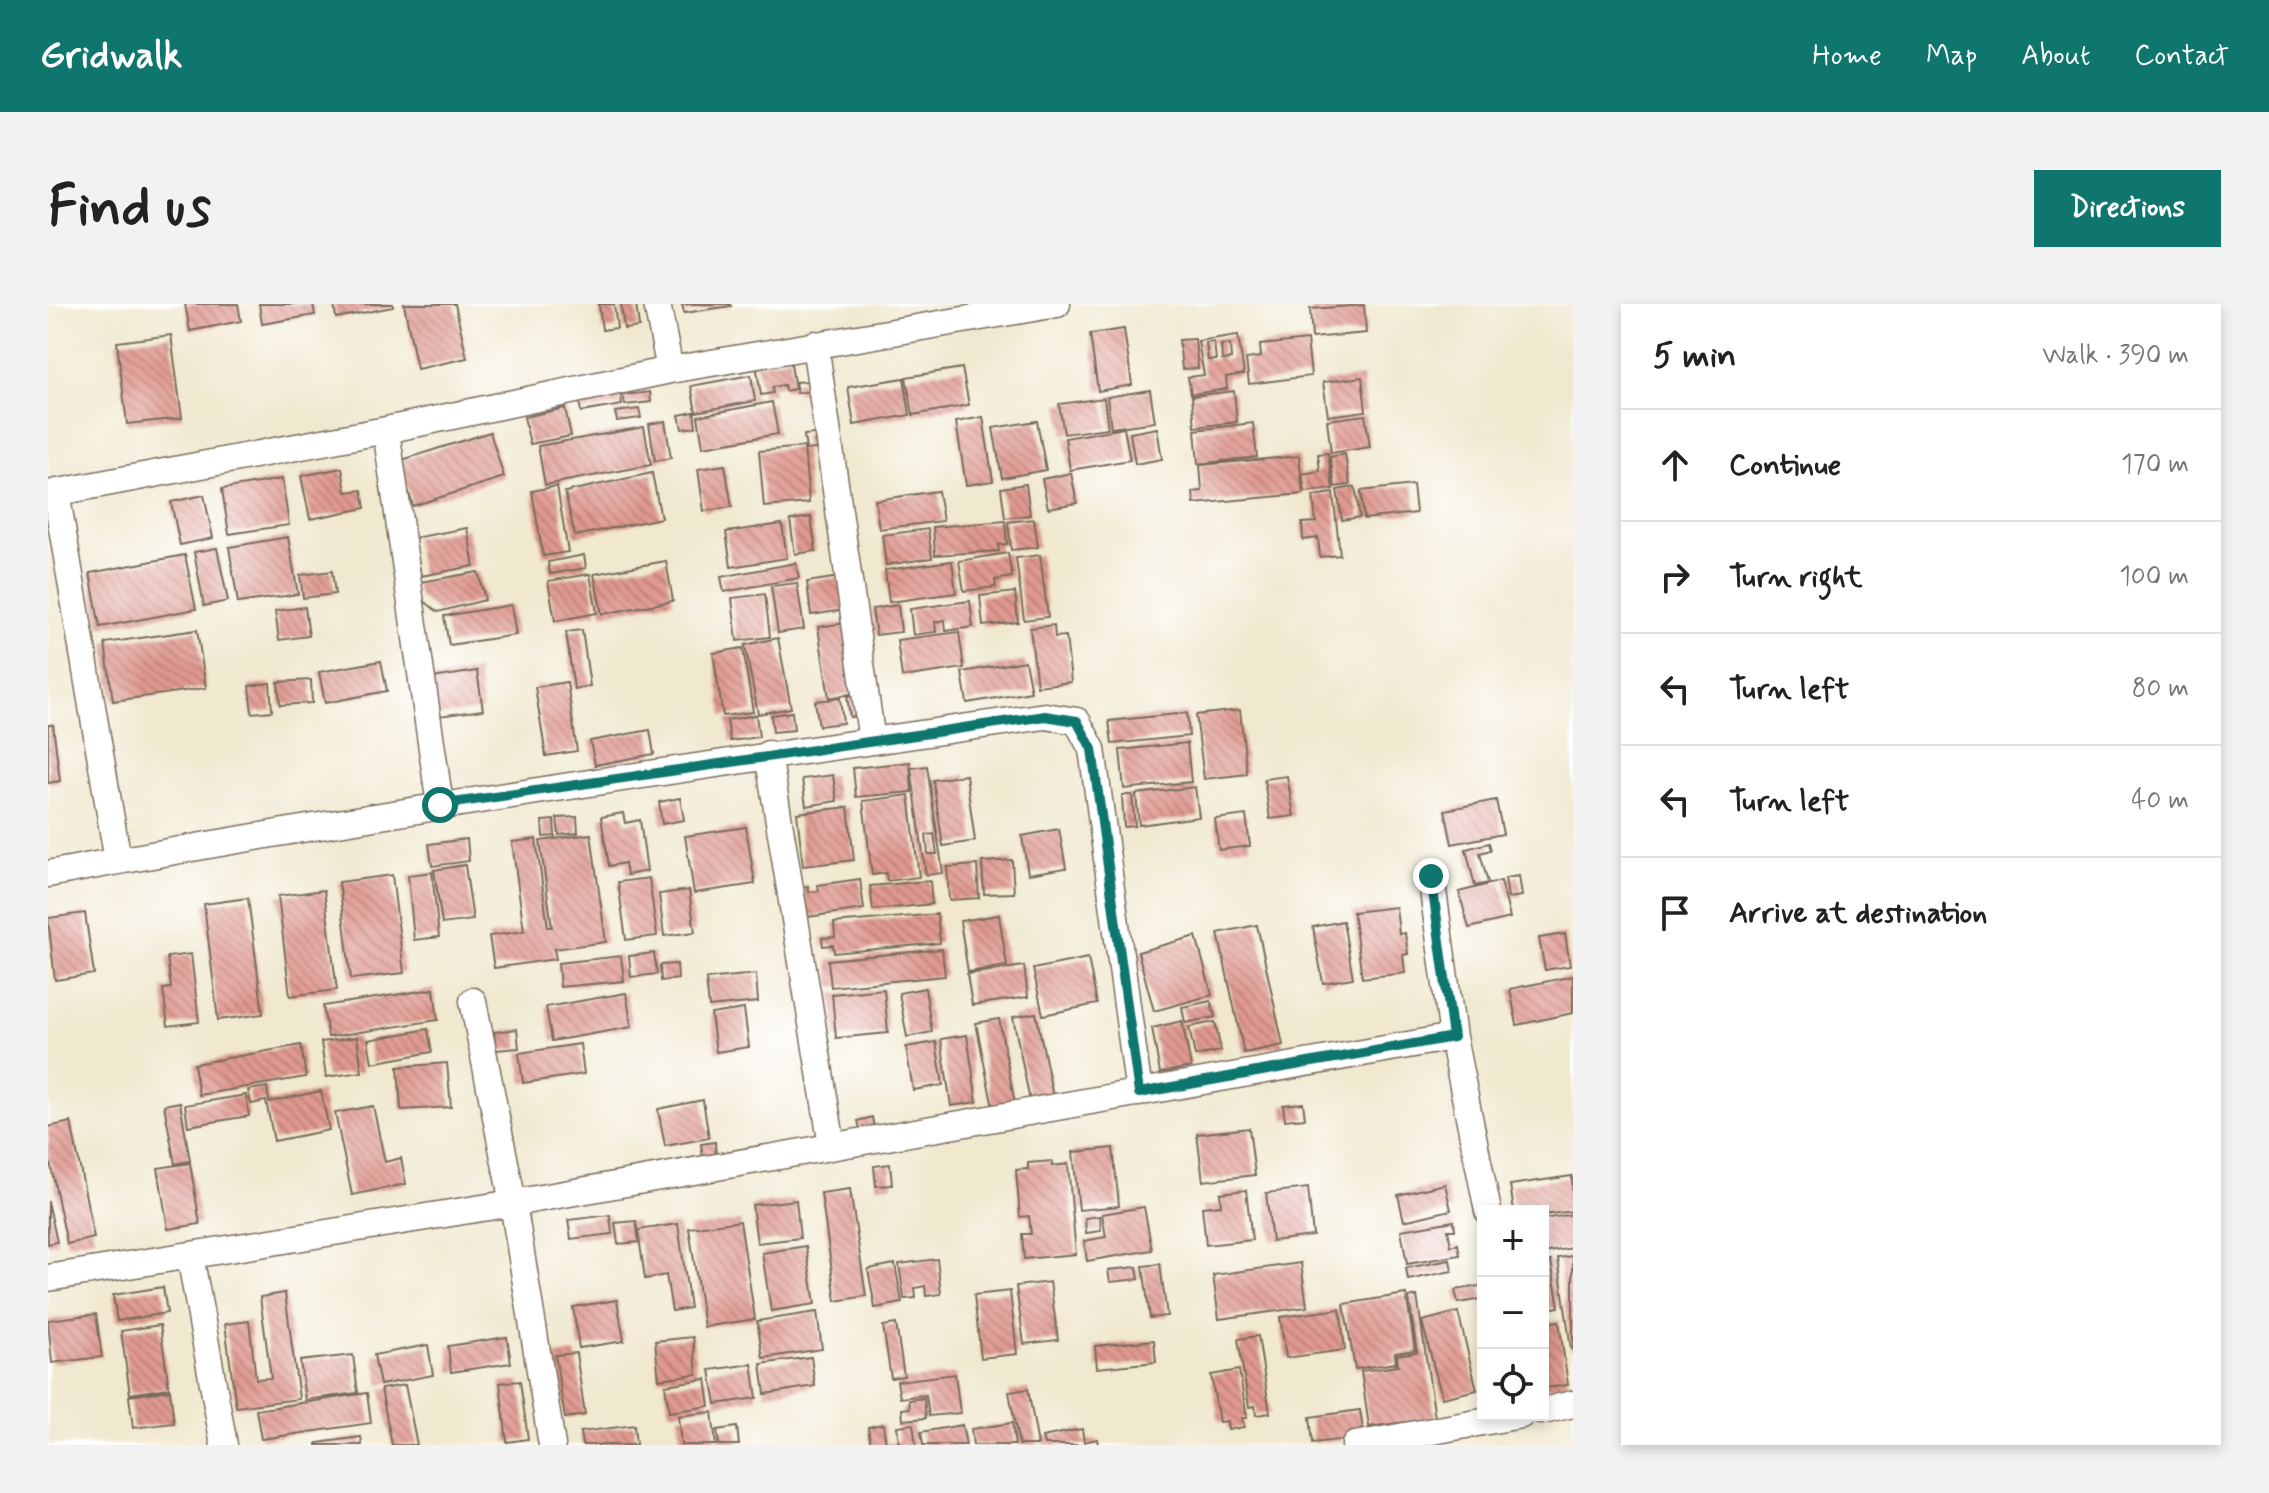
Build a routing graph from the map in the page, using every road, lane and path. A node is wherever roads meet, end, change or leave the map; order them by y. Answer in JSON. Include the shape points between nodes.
{"nodes":[{"id":1,"x":657,"y":304,"type":"edge"},
{"id":2,"x":1057,"y":304,"type":"edge"},
{"id":3,"x":815,"y":344,"type":"junction"},
{"id":4,"x":670,"y":370,"type":"junction"},
{"id":5,"x":386,"y":430,"type":"junction"},
{"id":6,"x":52,"y":493,"type":"edge"},
{"id":7,"x":872,"y":741,"type":"junction"},
{"id":8,"x":768,"y":754,"type":"junction"},
{"id":9,"x":440,"y":805,"type":"junction"},
{"id":10,"x":118,"y":861,"type":"junction"},
{"id":11,"x":48,"y":874,"type":"edge"},
{"id":12,"x":1431,"y":876,"type":"dead end"},
{"id":13,"x":473,"y":1001,"type":"dead end"},
{"id":14,"x":1453,"y":1037,"type":"junction"},
{"id":15,"x":1139,"y":1093,"type":"junction"},
{"id":16,"x":832,"y":1146,"type":"junction"},
{"id":17,"x":513,"y":1203,"type":"junction"},
{"id":18,"x":1487,"y":1205,"type":"edge"},
{"id":19,"x":190,"y":1255,"type":"junction"},
{"id":20,"x":48,"y":1278,"type":"edge"},
{"id":21,"x":1573,"y":1404,"type":"edge"},
{"id":22,"x":1549,"y":1410,"type":"edge"},
{"id":23,"x":1488,"y":1421,"type":"edge"},
{"id":24,"x":224,"y":1445,"type":"edge"},
{"id":25,"x":552,"y":1445,"type":"edge"},
{"id":26,"x":1355,"y":1445,"type":"edge"}],
"edges":[{"from":1,"to":4,"type":"street"},
{"from":2,"to":3,"type":"street"},
{"from":3,"to":4,"type":"street"},
{"from":3,"to":7,"type":"street"},
{"from":4,"to":5,"type":"street"},
{"from":5,"to":6,"type":"street"},
{"from":5,"to":9,"type":"street"},
{"from":6,"to":10,"type":"street"},
{"from":7,"to":8,"type":"street"},
{"from":7,"to":15,"type":"street","via":[[1045,716],[1077,721],[1092,749]]},
{"from":8,"to":9,"type":"street"},
{"from":8,"to":16,"type":"street"},
{"from":9,"to":10,"type":"street"},
{"from":10,"to":11,"type":"street"},
{"from":12,"to":14,"type":"street"},
{"from":13,"to":17,"type":"street"},
{"from":14,"to":15,"type":"street"},
{"from":14,"to":18,"type":"street"},
{"from":15,"to":16,"type":"street"},
{"from":16,"to":17,"type":"street"},
{"from":17,"to":19,"type":"street"},
{"from":17,"to":25,"type":"street"},
{"from":19,"to":20,"type":"street"},
{"from":19,"to":24,"type":"street"},
{"from":21,"to":22,"type":"street"},
{"from":23,"to":26,"type":"street"}]}
